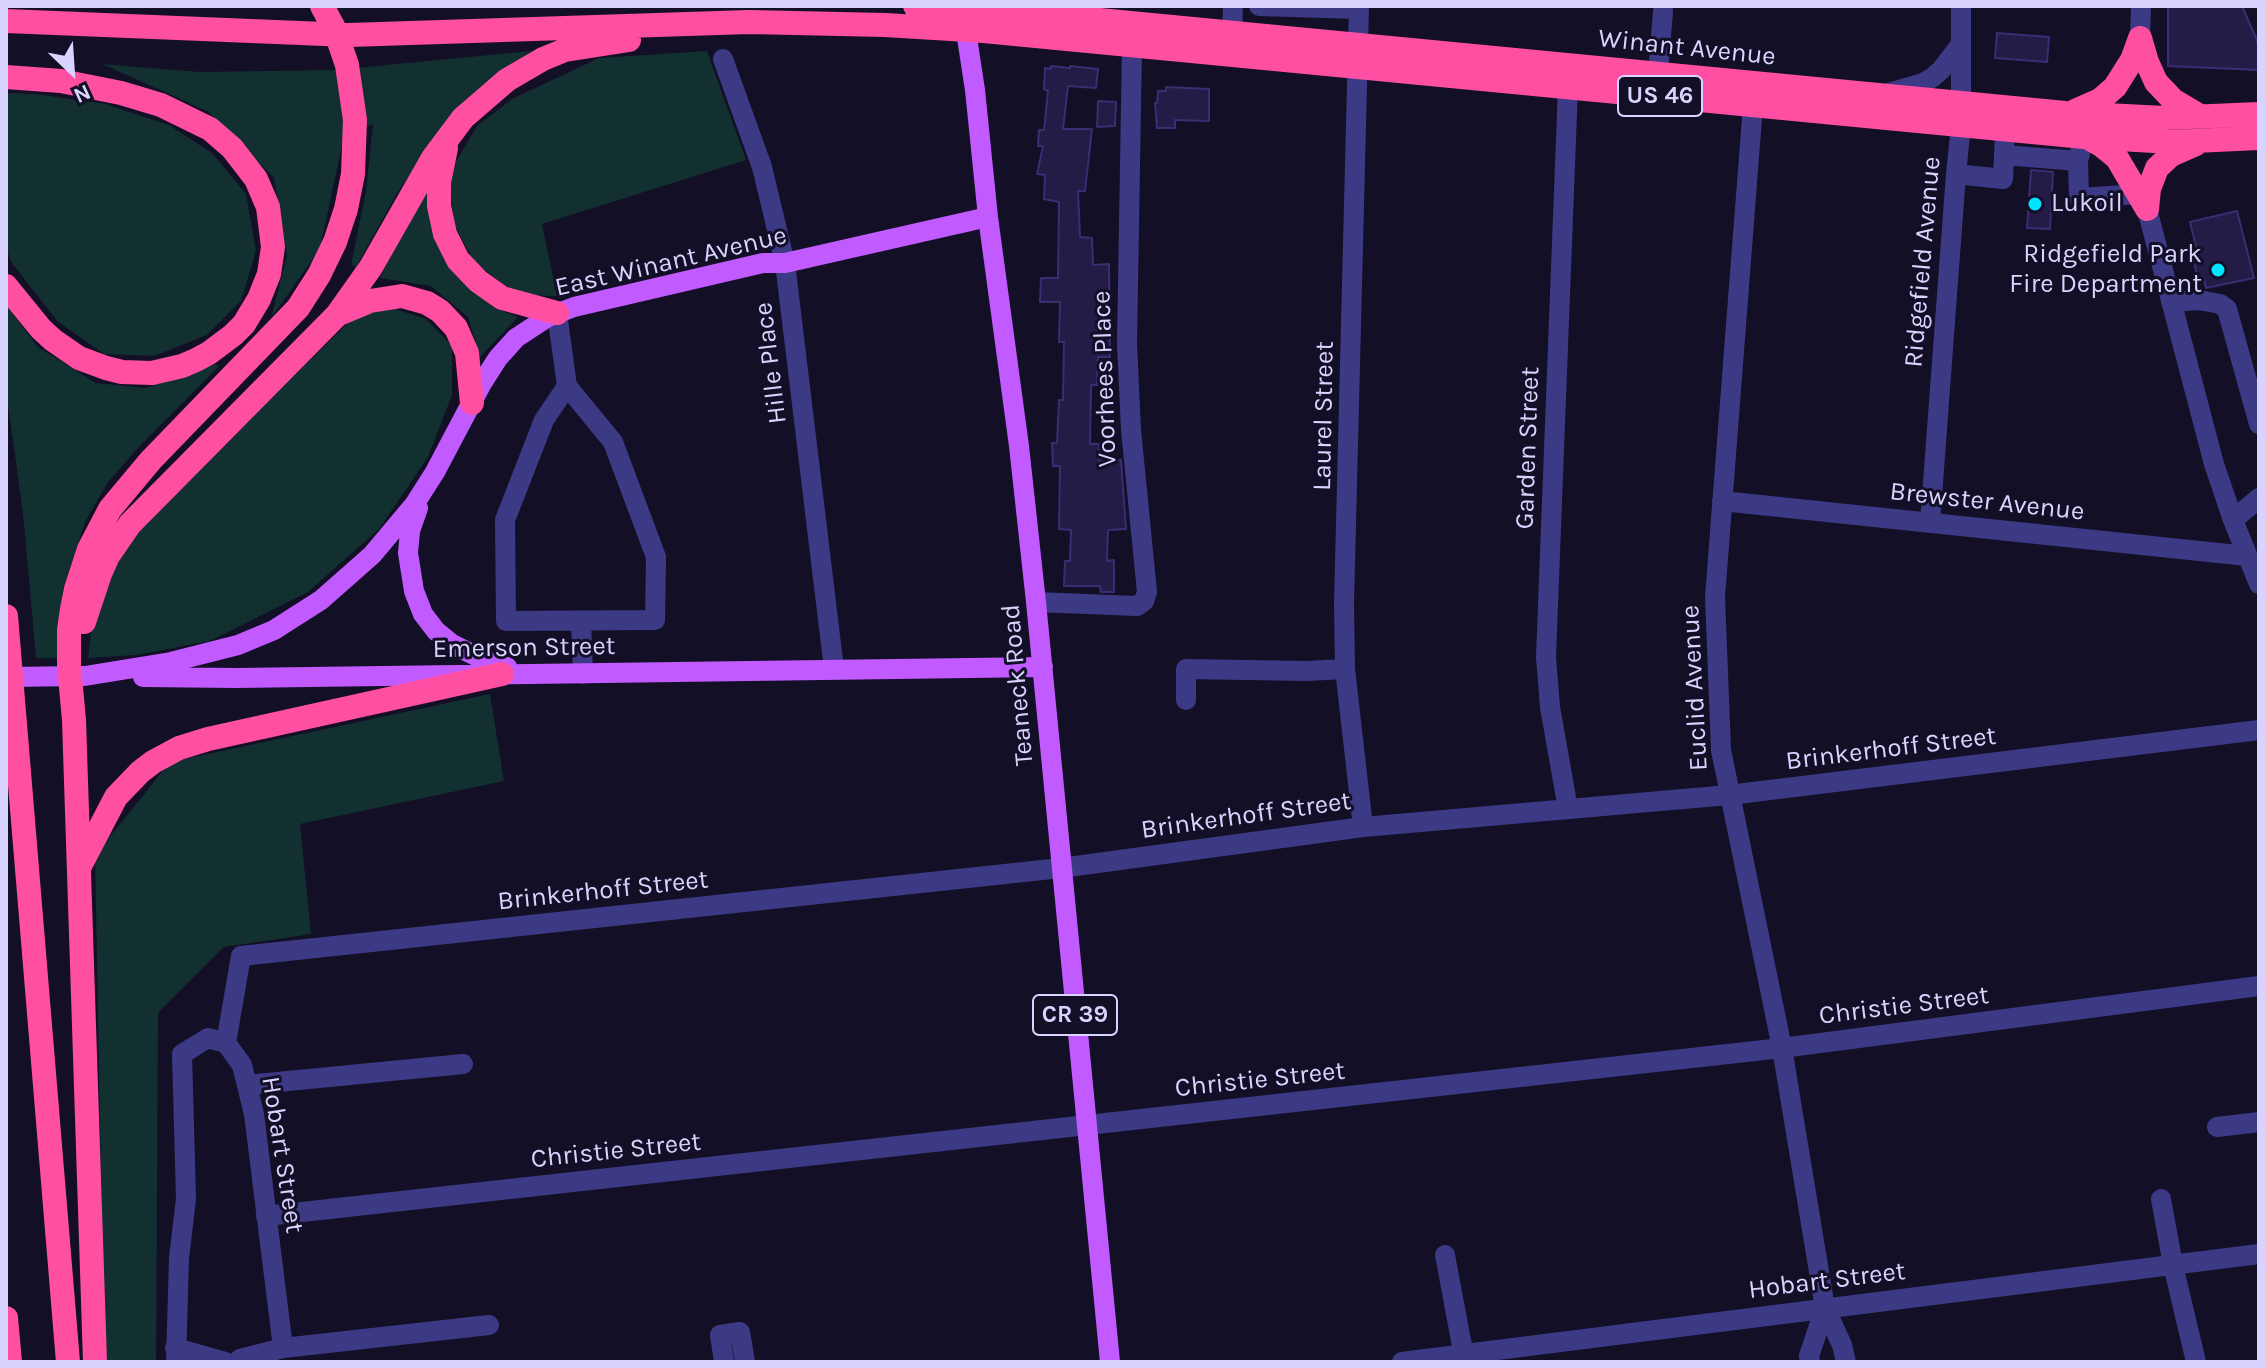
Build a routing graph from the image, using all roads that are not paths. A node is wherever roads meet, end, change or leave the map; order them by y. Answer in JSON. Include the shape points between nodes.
{"nodes":[{"id":1,"x":322,"y":6,"type":"edge"},
{"id":2,"x":1233,"y":6,"type":"edge"},
{"id":3,"x":1259,"y":6,"type":"edge"},
{"id":4,"x":1961,"y":6,"type":"edge"},
{"id":5,"x":2141,"y":6,"type":"edge"},
{"id":6,"x":1275,"y":7,"type":"edge"},
{"id":7,"x":1359,"y":8,"type":"edge"},
{"id":8,"x":1663,"y":11,"type":"dead end"},
{"id":9,"x":1112,"y":14,"type":"edge"},
{"id":10,"x":953,"y":15,"type":"edge"},
{"id":11,"x":6,"y":21,"type":"edge"},
{"id":12,"x":694,"y":24,"type":"junction"},
{"id":13,"x":1232,"y":33,"type":"junction"},
{"id":14,"x":1273,"y":37,"type":"junction"},
{"id":15,"x":2140,"y":38,"type":"junction"},
{"id":16,"x":1961,"y":44,"type":"junction"},
{"id":17,"x":1132,"y":46,"type":"junction"},
{"id":18,"x":1358,"y":56,"type":"junction"},
{"id":19,"x":723,"y":59,"type":"dead end"},
{"id":20,"x":1658,"y":74,"type":"junction"},
{"id":21,"x":6,"y":77,"type":"edge"},
{"id":22,"x":1568,"y":87,"type":"junction"},
{"id":23,"x":1881,"y":95,"type":"junction"},
{"id":24,"x":1753,"y":105,"type":"junction"},
{"id":25,"x":2065,"y":113,"type":"junction"},
{"id":26,"x":1961,"y":114,"type":"junction"},
{"id":27,"x":2259,"y":114,"type":"edge"},
{"id":28,"x":2005,"y":129,"type":"junction"},
{"id":29,"x":2204,"y":129,"type":"junction"},
{"id":30,"x":449,"y":134,"type":"junction"},
{"id":31,"x":2084,"y":137,"type":"junction"},
{"id":32,"x":2259,"y":138,"type":"edge"},
{"id":33,"x":2004,"y":155,"type":"junction"},
{"id":34,"x":2078,"y":161,"type":"junction"},
{"id":35,"x":1956,"y":174,"type":"junction"},
{"id":36,"x":2143,"y":202,"type":"junction"},
{"id":37,"x":988,"y":217,"type":"junction"},
{"id":38,"x":785,"y":263,"type":"junction"},
{"id":39,"x":6,"y":286,"type":"edge"},
{"id":40,"x":2171,"y":302,"type":"junction"},
{"id":41,"x":557,"y":313,"type":"junction"},
{"id":42,"x":337,"y":315,"type":"junction"},
{"id":43,"x":567,"y":386,"type":"junction"},
{"id":44,"x":472,"y":403,"type":"junction"},
{"id":45,"x":2259,"y":424,"type":"edge"},
{"id":46,"x":435,"y":472,"type":"junction"},
{"id":47,"x":2259,"y":498,"type":"edge"},
{"id":48,"x":1722,"y":501,"type":"junction"},
{"id":49,"x":2233,"y":520,"type":"junction"},
{"id":50,"x":1930,"y":523,"type":"junction"},
{"id":51,"x":2247,"y":556,"type":"junction"},
{"id":52,"x":2259,"y":584,"type":"edge"},
{"id":53,"x":1036,"y":602,"type":"junction"},
{"id":54,"x":6,"y":616,"type":"edge"},
{"id":55,"x":581,"y":621,"type":"junction"},
{"id":56,"x":1043,"y":667,"type":"junction"},
{"id":57,"x":834,"y":669,"type":"junction"},
{"id":58,"x":1345,"y":669,"type":"junction"},
{"id":59,"x":536,"y":673,"type":"junction"},
{"id":60,"x":502,"y":674,"type":"junction"},
{"id":61,"x":583,"y":674,"type":"junction"},
{"id":62,"x":85,"y":676,"type":"junction"},
{"id":63,"x":6,"y":677,"type":"edge"},
{"id":64,"x":1186,"y":700,"type":"dead end"},
{"id":65,"x":74,"y":720,"type":"junction"},
{"id":66,"x":2259,"y":730,"type":"edge"},
{"id":67,"x":1729,"y":795,"type":"junction"},
{"id":68,"x":1568,"y":809,"type":"junction"},
{"id":69,"x":1363,"y":827,"type":"junction"},
{"id":70,"x":79,"y":868,"type":"junction"},
{"id":71,"x":1061,"y":868,"type":"junction"},
{"id":72,"x":2259,"y":986,"type":"edge"},
{"id":73,"x":226,"y":1043,"type":"junction"},
{"id":74,"x":1782,"y":1048,"type":"junction"},
{"id":75,"x":463,"y":1064,"type":"dead end"},
{"id":76,"x":247,"y":1085,"type":"junction"},
{"id":77,"x":2259,"y":1122,"type":"edge"},
{"id":78,"x":1086,"y":1125,"type":"junction"},
{"id":79,"x":2217,"y":1127,"type":"dead end"},
{"id":80,"x":2161,"y":1199,"type":"dead end"},
{"id":81,"x":266,"y":1216,"type":"junction"},
{"id":82,"x":2259,"y":1254,"type":"edge"},
{"id":83,"x":1445,"y":1255,"type":"dead end"},
{"id":84,"x":2173,"y":1265,"type":"junction"},
{"id":85,"x":1825,"y":1308,"type":"junction"},
{"id":86,"x":6,"y":1318,"type":"edge"},
{"id":87,"x":489,"y":1325,"type":"dead end"},
{"id":88,"x":283,"y":1348,"type":"junction"},
{"id":89,"x":176,"y":1355,"type":"edge"},
{"id":90,"x":1465,"y":1358,"type":"edge"},
{"id":91,"x":10,"y":1362,"type":"edge"},
{"id":92,"x":68,"y":1362,"type":"edge"},
{"id":93,"x":95,"y":1362,"type":"edge"},
{"id":94,"x":225,"y":1362,"type":"edge"},
{"id":95,"x":237,"y":1362,"type":"edge"},
{"id":96,"x":724,"y":1362,"type":"edge"},
{"id":97,"x":745,"y":1362,"type":"edge"},
{"id":98,"x":1110,"y":1362,"type":"edge"},
{"id":99,"x":1402,"y":1362,"type":"edge"},
{"id":100,"x":1810,"y":1362,"type":"edge"},
{"id":101,"x":1846,"y":1362,"type":"edge"},
{"id":102,"x":2196,"y":1362,"type":"edge"}],
"edges":[{"from":1,"to":65,"type":"highway","via":[[351,83],[356,138],[344,217],[298,308],[136,476],[99,529],[79,579],[69,630]]},
{"from":2,"to":13,"type":"street"},
{"from":3,"to":6,"type":"street"},
{"from":4,"to":16,"type":"street","name":"Ridgefield Avenue"},
{"from":5,"to":15,"type":"street"},
{"from":6,"to":7,"type":"street"},
{"from":6,"to":14,"type":"street"},
{"from":7,"to":18,"type":"street","name":"Laurel Street"},
{"from":8,"to":20,"type":"street"},
{"from":9,"to":10,"type":"highway","number":"US 46"},
{"from":9,"to":13,"type":"highway","name":"Winant Avenue","number":"US 46"},
{"from":10,"to":12,"type":"highway","number":"US 46","via":[[851,23]]},
{"from":10,"to":17,"type":"highway","number":"US 46"},
{"from":10,"to":37,"type":"main road","name":"Teaneck Road","number":"CR 39","via":[[975,90]]},
{"from":11,"to":12,"type":"highway","number":"US 46","via":[[349,35]]},
{"from":12,"to":30,"type":"highway","via":[[543,59],[497,87]]},
{"from":13,"to":14,"type":"highway","name":"Winant Avenue","number":"US 46"},
{"from":14,"to":18,"type":"highway","name":"Winant Avenue","number":"US 46"},
{"from":15,"to":25,"type":"highway","via":[[2115,87],[2092,104]]},
{"from":15,"to":29,"type":"highway","via":[[2156,82]]},
{"from":16,"to":23,"type":"street","via":[[1933,77]]},
{"from":16,"to":26,"type":"street","name":"Ridgefield Avenue"},
{"from":17,"to":18,"type":"highway","name":"Winant Avenue","number":"US 46"},
{"from":17,"to":53,"type":"street","name":"Voorhees Place","via":[[1127,344],[1147,592],[1137,606]]},
{"from":18,"to":20,"type":"highway","name":"Winant Avenue","number":"US 46"},
{"from":18,"to":22,"type":"highway","name":"Winant Avenue","number":"US 46"},
{"from":18,"to":58,"type":"street","name":"Laurel Street"},
{"from":19,"to":38,"type":"street","name":"Hille Place","via":[[762,167]]},
{"from":20,"to":23,"type":"highway","name":"Winant Avenue","number":"US 46"},
{"from":21,"to":39,"type":"highway","via":[[121,93],[170,108],[210,129],[256,179],[268,207],[273,247],[269,274],[244,324],[196,360],[152,373],[122,372],[79,358],[41,329]]},
{"from":22,"to":24,"type":"highway","name":"Winant Avenue","number":"US 46"},
{"from":22,"to":68,"type":"street","name":"Garden Street","via":[[1546,657]]},
{"from":23,"to":26,"type":"highway","name":"Winant Avenue","number":"US 46"},
{"from":24,"to":26,"type":"highway","name":"Winant Avenue","number":"US 46"},
{"from":24,"to":48,"type":"street","name":"Euclid Avenue"},
{"from":25,"to":26,"type":"highway","name":"Winant Avenue","number":"US 46"},
{"from":25,"to":29,"type":"highway","name":"Winant Avenue","number":"US 46"},
{"from":26,"to":28,"type":"highway","name":"Winant Avenue","number":"US 46"},
{"from":26,"to":35,"type":"street","name":"Ridgefield Avenue"},
{"from":27,"to":29,"type":"highway","name":"Winant Avenue","number":"US 46"},
{"from":28,"to":31,"type":"highway","name":"Winant Avenue","number":"US 46"},
{"from":28,"to":33,"type":"street"},
{"from":29,"to":31,"type":"highway","name":"Winant Avenue","number":"US 46","via":[[2150,141]]},
{"from":29,"to":32,"type":"highway","name":"Winant Avenue","number":"US 46"},
{"from":29,"to":36,"type":"highway","via":[[2161,163]]},
{"from":30,"to":41,"type":"highway","via":[[439,206],[458,260],[502,298]]},
{"from":30,"to":42,"type":"highway"},
{"from":31,"to":34,"type":"street"},
{"from":31,"to":36,"type":"highway","via":[[2117,158]]},
{"from":33,"to":34,"type":"street"},
{"from":33,"to":35,"type":"street","via":[[2003,179]]},
{"from":34,"to":36,"type":"street","via":[[2079,198]]},
{"from":35,"to":50,"type":"street","name":"Ridgefield Avenue"},
{"from":36,"to":40,"type":"street"},
{"from":37,"to":38,"type":"main road","name":"East Winant Avenue"},
{"from":37,"to":53,"type":"main road","name":"Teaneck Road","number":"CR 39"},
{"from":38,"to":41,"type":"main road","name":"East Winant Avenue","via":[[763,263]]},
{"from":38,"to":57,"type":"street","name":"Hille Place"},
{"from":40,"to":45,"type":"street","via":[[2199,300],[2227,309]]},
{"from":40,"to":49,"type":"street"},
{"from":41,"to":43,"type":"street"},
{"from":41,"to":44,"type":"main road","name":"East Winant Avenue","via":[[507,348]]},
{"from":42,"to":44,"type":"highway","via":[[390,296],[414,298],[440,311],[463,340]]},
{"from":42,"to":65,"type":"highway","via":[[157,495],[114,547],[87,612]]},
{"from":43,"to":55,"type":"street","via":[[544,420],[505,520],[506,621]]},
{"from":43,"to":55,"type":"street","via":[[613,442],[656,557],[655,620]]},
{"from":44,"to":46,"type":"main road","name":"East Winant Avenue"},
{"from":46,"to":59,"type":"main road","via":[[409,542],[410,578],[418,604],[436,631],[462,650]]},
{"from":46,"to":62,"type":"main road","name":"East Winant Avenue","via":[[381,546],[335,589],[283,625],[222,649]]},
{"from":47,"to":49,"type":"street"},
{"from":48,"to":50,"type":"street","name":"Brewster Avenue"},
{"from":48,"to":67,"type":"street","name":"Euclid Avenue","via":[[1715,597],[1721,750]]},
{"from":49,"to":51,"type":"street"},
{"from":50,"to":51,"type":"street","name":"Brewster Avenue"},
{"from":51,"to":52,"type":"street"},
{"from":53,"to":56,"type":"main road","name":"Teaneck Road","number":"CR 39"},
{"from":54,"to":92,"type":"highway"},
{"from":55,"to":61,"type":"street"},
{"from":56,"to":57,"type":"main road","name":"Emerson Street"},
{"from":56,"to":71,"type":"main road","name":"Teaneck Road","number":"CR 39"},
{"from":57,"to":61,"type":"main road","name":"Emerson Street"},
{"from":58,"to":64,"type":"street","via":[[1186,669]]},
{"from":58,"to":69,"type":"street","name":"Laurel Street"},
{"from":59,"to":60,"type":"main road","name":"Emerson Street"},
{"from":59,"to":61,"type":"main road","name":"Emerson Street"},
{"from":60,"to":62,"type":"main road","name":"Emerson Street"},
{"from":60,"to":70,"type":"highway","via":[[179,748],[140,772],[116,797]]},
{"from":62,"to":63,"type":"main road","name":"Emerson Street"},
{"from":65,"to":70,"type":"highway"},
{"from":66,"to":67,"type":"street","name":"Brinkerhoff Street"},
{"from":67,"to":68,"type":"street","name":"Brinkerhoff Street"},
{"from":67,"to":74,"type":"street","name":"Euclid Avenue"},
{"from":68,"to":69,"type":"street","name":"Brinkerhoff Street"},
{"from":69,"to":71,"type":"street","name":"Brinkerhoff Street"},
{"from":70,"to":93,"type":"highway"},
{"from":71,"to":73,"type":"street","name":"Brinkerhoff Street","via":[[241,956]]},
{"from":71,"to":78,"type":"main road","name":"Teaneck Road","number":"CR 39"},
{"from":72,"to":74,"type":"street","name":"Christie Street"},
{"from":73,"to":76,"type":"street","name":"Hobart Street","via":[[242,1065]]},
{"from":73,"to":89,"type":"street","via":[[208,1038],[182,1054],[186,1199]]},
{"from":74,"to":78,"type":"street","name":"Christie Street"},
{"from":74,"to":85,"type":"street","name":"Euclid Avenue"},
{"from":75,"to":76,"type":"street"},
{"from":76,"to":81,"type":"street","name":"Hobart Street"},
{"from":77,"to":79,"type":"street"},
{"from":78,"to":81,"type":"street","name":"Christie Street"},
{"from":78,"to":98,"type":"main road","name":"Teaneck Road","number":"CR 39"},
{"from":80,"to":84,"type":"street"},
{"from":81,"to":88,"type":"street","name":"Hobart Street"},
{"from":82,"to":84,"type":"street","name":"Hobart Street"},
{"from":83,"to":90,"type":"street"},
{"from":84,"to":85,"type":"street","name":"Hobart Street"},
{"from":84,"to":102,"type":"street"},
{"from":85,"to":90,"type":"street","name":"Hobart Street"},
{"from":85,"to":100,"type":"street","name":"Euclid Avenue"},
{"from":85,"to":101,"type":"street","name":"Euclid Avenue"},
{"from":86,"to":91,"type":"highway"},
{"from":87,"to":88,"type":"street"},
{"from":88,"to":95,"type":"street"},
{"from":89,"to":94,"type":"street"},
{"from":90,"to":99,"type":"street","name":"Hobart Street"},
{"from":96,"to":97,"type":"street","via":[[730,1334]]}]}
